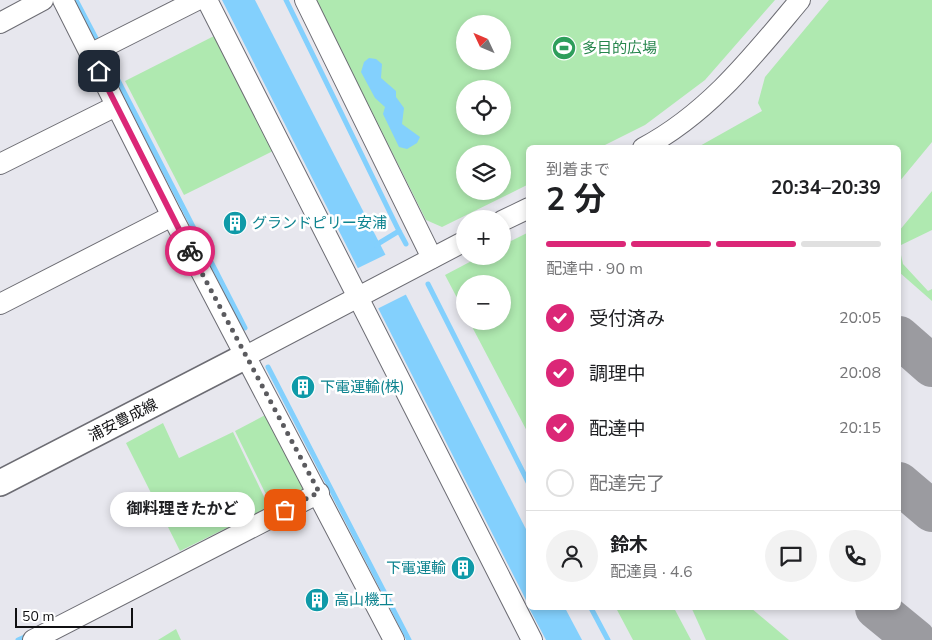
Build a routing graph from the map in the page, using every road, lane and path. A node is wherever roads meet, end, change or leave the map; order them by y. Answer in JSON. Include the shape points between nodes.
{"nodes":[{"id":1,"x":43,"y":0,"type":"edge"},
{"id":2,"x":63,"y":0,"type":"edge"},
{"id":3,"x":197,"y":0,"type":"edge"},
{"id":4,"x":207,"y":0,"type":"edge"},
{"id":5,"x":305,"y":0,"type":"edge"},
{"id":6,"x":800,"y":0,"type":"edge"},
{"id":7,"x":0,"y":23,"type":"edge"},
{"id":8,"x":98,"y":50,"type":"junction"},
{"id":9,"x":116,"y":106,"type":"junction"},
{"id":10,"x":648,"y":145,"type":"edge"},
{"id":11,"x":0,"y":164,"type":"edge"},
{"id":12,"x":526,"y":209,"type":"edge"},
{"id":13,"x":172,"y":216,"type":"junction"},
{"id":14,"x":511,"y":217,"type":"edge"},
{"id":15,"x":456,"y":246,"type":"edge"},
{"id":16,"x":432,"y":258,"type":"junction"},
{"id":17,"x":361,"y":295,"type":"junction"},
{"id":18,"x":0,"y":304,"type":"edge"},
{"id":19,"x":246,"y":356,"type":"junction"},
{"id":20,"x":0,"y":483,"type":"edge"},
{"id":21,"x":319,"y":492,"type":"junction"},
{"id":22,"x":33,"y":640,"type":"edge"},
{"id":23,"x":394,"y":640,"type":"edge"},
{"id":24,"x":532,"y":640,"type":"edge"}],
"edges":[{"from":1,"to":7,"type":"street"},
{"from":2,"to":8,"type":"street"},
{"from":3,"to":8,"type":"street"},
{"from":4,"to":17,"type":"street"},
{"from":5,"to":16,"type":"street"},
{"from":6,"to":10,"type":"street","via":[[720,93]]},
{"from":8,"to":9,"type":"street"},
{"from":9,"to":11,"type":"street"},
{"from":9,"to":13,"type":"street"},
{"from":12,"to":14,"type":"street"},
{"from":13,"to":18,"type":"street"},
{"from":13,"to":19,"type":"street"},
{"from":15,"to":16,"type":"street"},
{"from":16,"to":17,"type":"street"},
{"from":17,"to":19,"type":"street"},
{"from":17,"to":24,"type":"street"},
{"from":19,"to":20,"type":"main road","name":"浦安豊成線"},
{"from":19,"to":21,"type":"street"},
{"from":21,"to":22,"type":"street"},
{"from":21,"to":23,"type":"street"}]}
